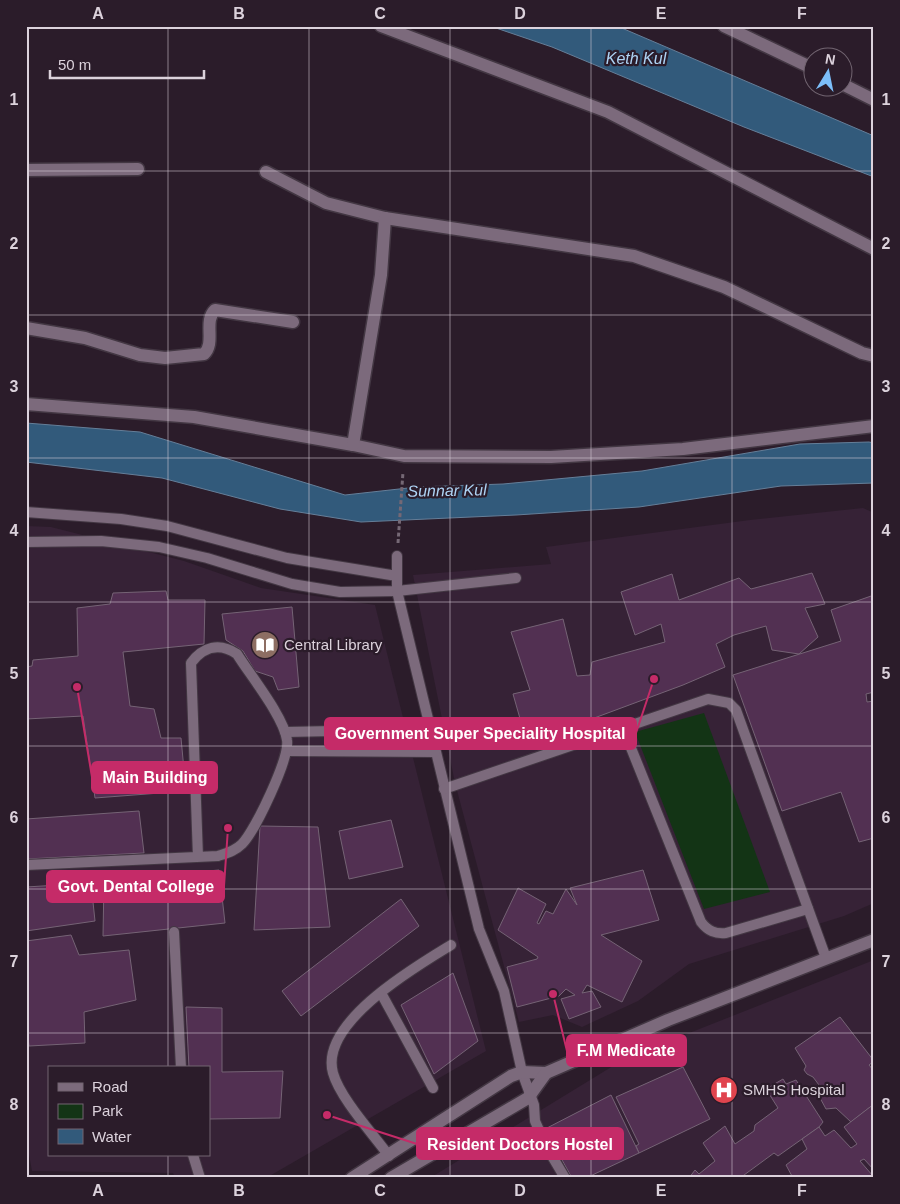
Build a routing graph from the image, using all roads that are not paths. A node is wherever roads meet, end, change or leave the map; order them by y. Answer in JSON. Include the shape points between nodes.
{"nodes":[{"id":1,"x":381,"y":26,"type":"edge"},
{"id":2,"x":724,"y":26,"type":"edge"},
{"id":3,"x":802,"y":63,"type":"edge"},
{"id":4,"x":852,"y":89,"type":"edge"},
{"id":5,"x":874,"y":100,"type":"edge"},
{"id":6,"x":138,"y":169,"type":"dead end"},
{"id":7,"x":26,"y":170,"type":"edge"},
{"id":8,"x":266,"y":172,"type":"dead end"},
{"id":9,"x":385,"y":218,"type":"junction"},
{"id":10,"x":874,"y":249,"type":"edge"},
{"id":11,"x":293,"y":322,"type":"dead end"},
{"id":12,"x":26,"y":328,"type":"edge"},
{"id":13,"x":874,"y":356,"type":"edge"},
{"id":14,"x":26,"y":404,"type":"edge"},
{"id":15,"x":874,"y":426,"type":"edge"},
{"id":16,"x":353,"y":445,"type":"junction"},
{"id":17,"x":26,"y":512,"type":"edge"},
{"id":18,"x":26,"y":542,"type":"edge"},
{"id":19,"x":397,"y":556,"type":"road end"},
{"id":20,"x":397,"y":576,"type":"junction"},
{"id":21,"x":516,"y":578,"type":"dead end"},
{"id":22,"x":397,"y":591,"type":"junction"},
{"id":23,"x":623,"y":728,"type":"junction"},
{"id":24,"x":430,"y":729,"type":"junction"},
{"id":25,"x":285,"y":732,"type":"junction"},
{"id":26,"x":288,"y":751,"type":"junction"},
{"id":27,"x":435,"y":752,"type":"junction"},
{"id":28,"x":444,"y":789,"type":"junction"},
{"id":29,"x":198,"y":856,"type":"junction"},
{"id":30,"x":26,"y":864,"type":"edge"},
{"id":31,"x":808,"y":909,"type":"junction"},
{"id":32,"x":174,"y":932,"type":"dead end"},
{"id":33,"x":874,"y":940,"type":"edge"},
{"id":34,"x":451,"y":945,"type":"dead end"},
{"id":35,"x":826,"y":958,"type":"junction"},
{"id":36,"x":380,"y":993,"type":"junction"},
{"id":37,"x":181,"y":1066,"type":"edge"},
{"id":38,"x":522,"y":1072,"type":"junction"},
{"id":39,"x":546,"y":1073,"type":"junction"},
{"id":40,"x":433,"y":1088,"type":"dead end"},
{"id":41,"x":530,"y":1096,"type":"junction"},
{"id":42,"x":193,"y":1156,"type":"edge"},
{"id":43,"x":389,"y":1156,"type":"junction"},
{"id":44,"x":200,"y":1178,"type":"edge"},
{"id":45,"x":352,"y":1178,"type":"edge"},
{"id":46,"x":391,"y":1178,"type":"edge"},
{"id":47,"x":565,"y":1178,"type":"edge"}],
"edges":[{"from":1,"to":10,"type":"street","via":[[608,112]]},
{"from":2,"to":3,"type":"street"},
{"from":4,"to":5,"type":"street"},
{"from":6,"to":7,"type":"street"},
{"from":8,"to":9,"type":"street","via":[[326,203]]},
{"from":9,"to":13,"type":"street","via":[[634,256],[724,287]]},
{"from":9,"to":16,"type":"street","via":[[381,276]]},
{"from":11,"to":12,"type":"street","via":[[215,310],[211,317],[209,347],[204,354],[165,358],[140,355],[85,338]]},
{"from":14,"to":16,"type":"street","via":[[194,417]]},
{"from":15,"to":16,"type":"street","via":[[684,449],[551,457],[404,456]]},
{"from":17,"to":20,"type":"lane","via":[[167,526],[287,558]]},
{"from":18,"to":22,"type":"lane","via":[[101,541],[159,547],[208,558],[292,584],[340,592]]},
{"from":19,"to":20,"type":"lane"},
{"from":20,"to":22,"type":"lane"},
{"from":21,"to":22,"type":"lane"},
{"from":22,"to":24,"type":"lane"},
{"from":23,"to":28,"type":"lane"},
{"from":23,"to":31,"type":"lane","via":[[706,928],[726,933]]},
{"from":23,"to":31,"type":"lane","via":[[708,699],[729,703],[736,710]]},
{"from":24,"to":25,"type":"lane"},
{"from":24,"to":27,"type":"lane"},
{"from":25,"to":26,"type":"lane"},
{"from":25,"to":29,"type":"lane","via":[[237,654],[220,647],[199,652],[191,663],[190,676]]},
{"from":26,"to":27,"type":"lane"},
{"from":26,"to":29,"type":"lane","via":[[242,845],[233,852],[218,856]]},
{"from":27,"to":28,"type":"lane"},
{"from":28,"to":38,"type":"lane","via":[[479,929],[504,991]]},
{"from":29,"to":30,"type":"lane"},
{"from":31,"to":35,"type":"lane"},
{"from":32,"to":37,"type":"lane"},
{"from":33,"to":35,"type":"street"},
{"from":34,"to":36,"type":"lane","via":[[400,976]]},
{"from":35,"to":39,"type":"street","via":[[668,1020]]},
{"from":36,"to":40,"type":"lane"},
{"from":36,"to":43,"type":"lane","via":[[349,1024],[336,1042],[331,1059],[333,1074],[340,1088]]},
{"from":38,"to":39,"type":"street"},
{"from":38,"to":41,"type":"lane"},
{"from":38,"to":43,"type":"street"},
{"from":39,"to":41,"type":"street"},
{"from":41,"to":46,"type":"street"},
{"from":41,"to":47,"type":"lane","via":[[535,1121]]},
{"from":42,"to":44,"type":"lane"},
{"from":43,"to":45,"type":"street"}]}
